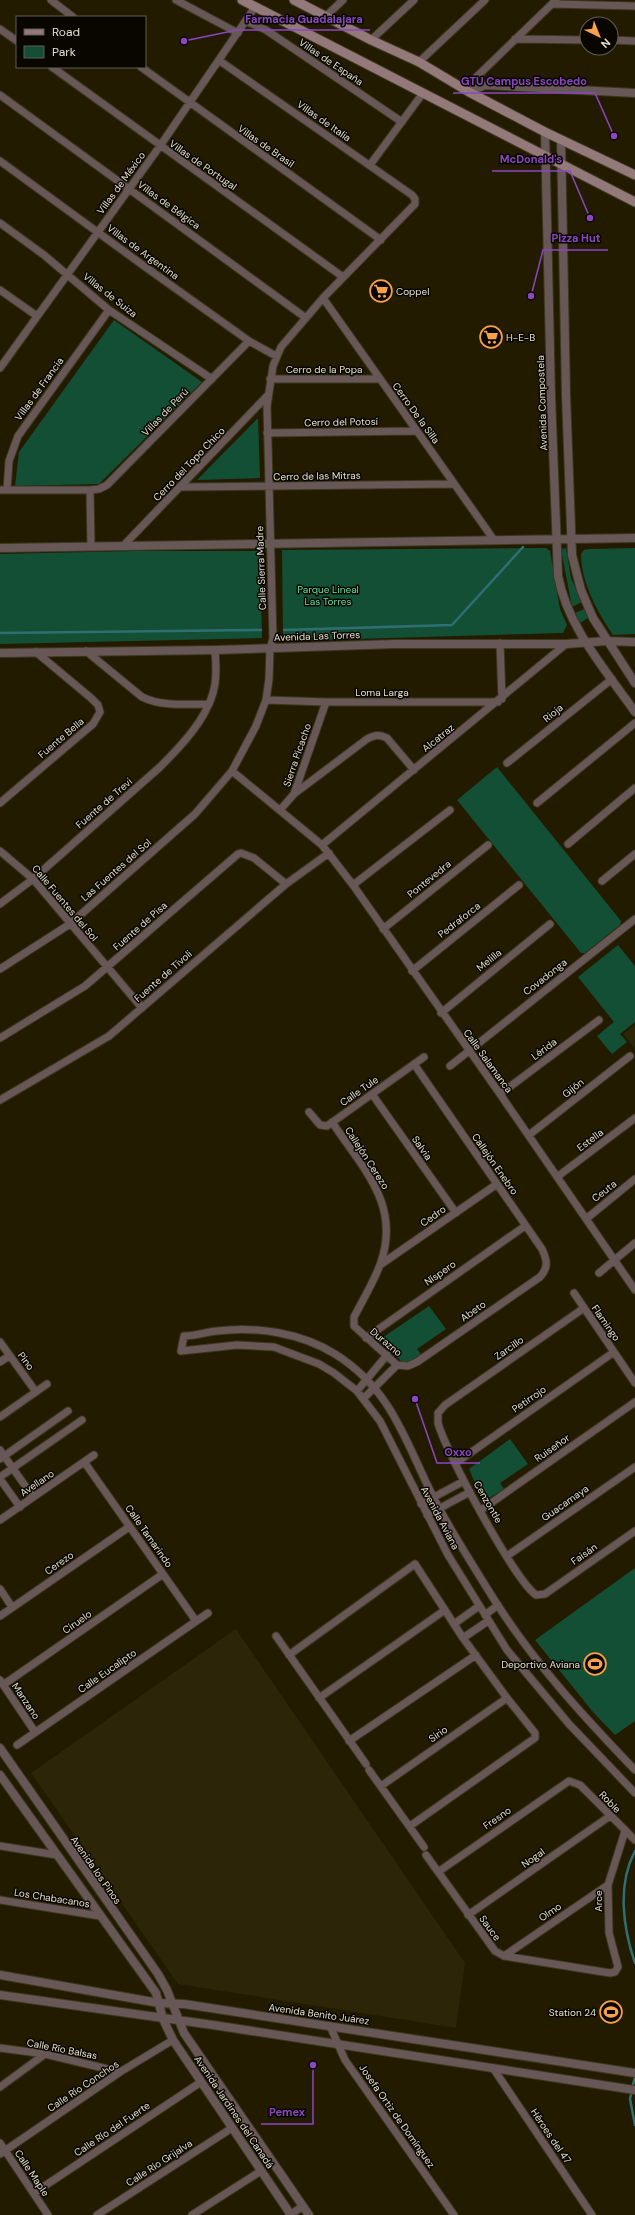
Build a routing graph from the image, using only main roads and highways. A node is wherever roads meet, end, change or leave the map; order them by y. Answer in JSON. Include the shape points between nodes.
{"nodes":[{"id":1,"x":242,"y":0,"type":"edge"},
{"id":2,"x":294,"y":0,"type":"edge"},
{"id":3,"x":635,"y":175,"type":"edge"},
{"id":4,"x":635,"y":202,"type":"edge"}],
"edges":[{"from":1,"to":4,"type":"main road"},
{"from":2,"to":3,"type":"main road","via":[[419,62],[545,132]]}]}
